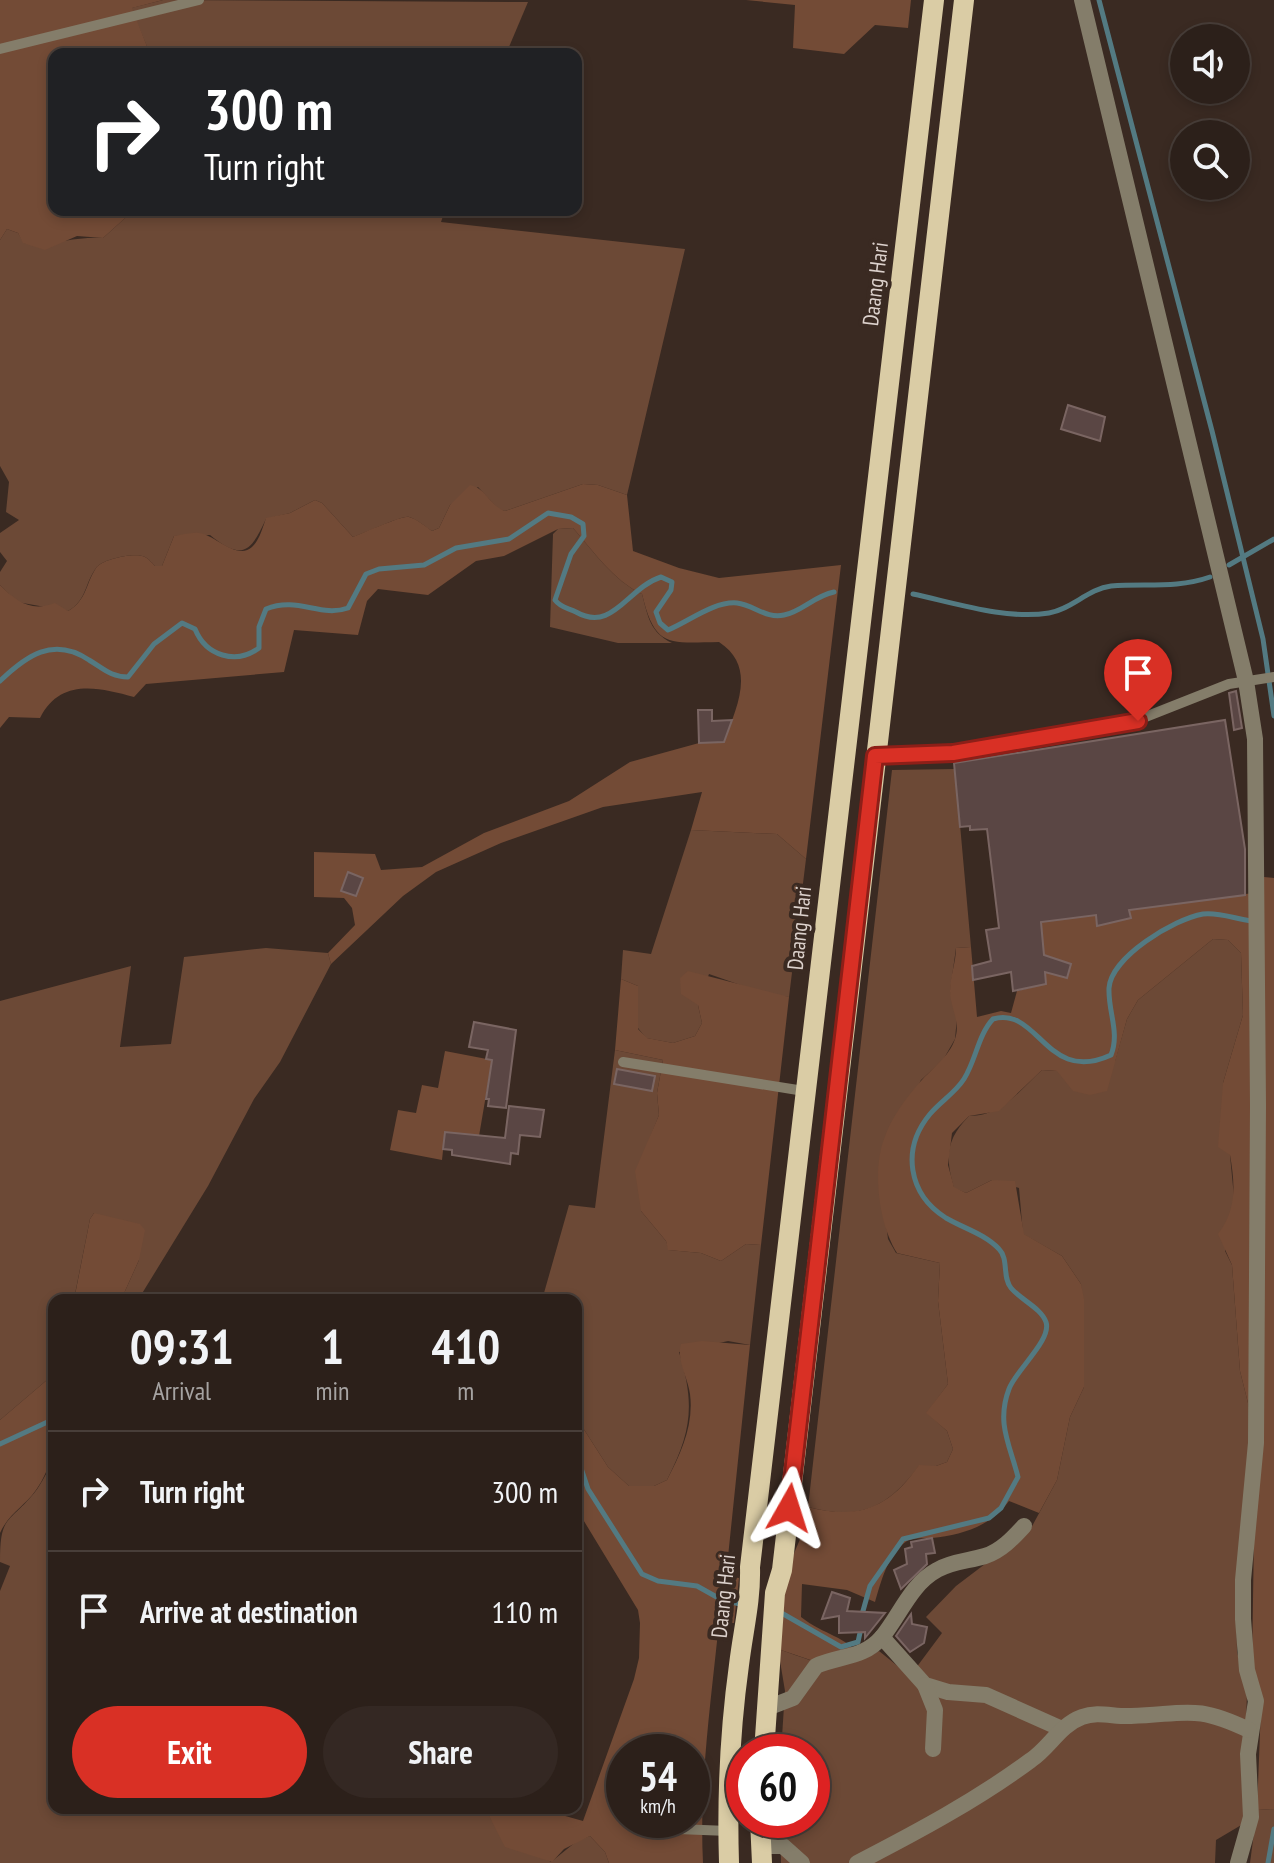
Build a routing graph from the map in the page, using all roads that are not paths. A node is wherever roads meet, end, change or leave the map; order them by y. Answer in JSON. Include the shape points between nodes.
{"nodes":[{"id":1,"x":199,"y":0,"type":"edge"},
{"id":2,"x":934,"y":0,"type":"edge"},
{"id":3,"x":964,"y":0,"type":"edge"},
{"id":4,"x":1082,"y":0,"type":"edge"},
{"id":5,"x":0,"y":49,"type":"edge"},
{"id":6,"x":1274,"y":677,"type":"edge"},
{"id":7,"x":1253,"y":680,"type":"junction"},
{"id":8,"x":875,"y":756,"type":"junction"},
{"id":9,"x":623,"y":1062,"type":"dead end"},
{"id":10,"x":808,"y":1065,"type":"junction"},
{"id":11,"x":839,"y":1067,"type":"junction"},
{"id":12,"x":804,"y":1091,"type":"junction"},
{"id":13,"x":1024,"y":1526,"type":"dead end"},
{"id":14,"x":882,"y":1637,"type":"junction"},
{"id":15,"x":925,"y":1685,"type":"junction"},
{"id":16,"x":767,"y":1708,"type":"junction"},
{"id":17,"x":1062,"y":1729,"type":"junction"},
{"id":18,"x":1249,"y":1730,"type":"junction"},
{"id":19,"x":734,"y":1734,"type":"edge"},
{"id":20,"x":765,"y":1734,"type":"edge"},
{"id":21,"x":933,"y":1749,"type":"dead end"},
{"id":22,"x":728,"y":1838,"type":"edge"},
{"id":23,"x":761,"y":1854,"type":"edge"},
{"id":24,"x":729,"y":1863,"type":"edge"},
{"id":25,"x":802,"y":1863,"type":"edge"},
{"id":26,"x":857,"y":1863,"type":"edge"},
{"id":27,"x":1238,"y":1863,"type":"edge"}],
"edges":[{"from":1,"to":5,"type":"lane"},
{"from":2,"to":10,"type":"main road","name":"Daang Hari"},
{"from":3,"to":8,"type":"main road"},
{"from":4,"to":7,"type":"street"},
{"from":6,"to":7,"type":"lane"},
{"from":7,"to":8,"type":"lane","via":[[1120,727],[953,753]]},
{"from":7,"to":18,"type":"street","via":[[1259,892],[1256,1443],[1243,1580],[1245,1655],[1256,1701]]},
{"from":8,"to":11,"type":"main road"},
{"from":9,"to":12,"type":"lane"},
{"from":10,"to":11,"type":"main road"},
{"from":10,"to":12,"type":"main road","name":"Daang Hari"},
{"from":11,"to":16,"type":"main road","via":[[782,1570],[771,1627]]},
{"from":12,"to":19,"type":"main road","name":"Daang Hari"},
{"from":13,"to":14,"type":"street","via":[[987,1556],[934,1571]]},
{"from":14,"to":15,"type":"street"},
{"from":14,"to":16,"type":"street","via":[[857,1656],[816,1666],[793,1698]]},
{"from":15,"to":17,"type":"street","via":[[986,1695]]},
{"from":15,"to":21,"type":"street","via":[[935,1710]]},
{"from":16,"to":20,"type":"main road"},
{"from":17,"to":18,"type":"street","via":[[1091,1714],[1178,1710],[1215,1715]]},
{"from":17,"to":26,"type":"street","via":[[1034,1758],[920,1831]]},
{"from":18,"to":27,"type":"street","via":[[1251,1817]]},
{"from":22,"to":24,"type":"main road","name":"Daang Hari"},
{"from":23,"to":25,"type":"street","via":[[783,1846]]}]}
